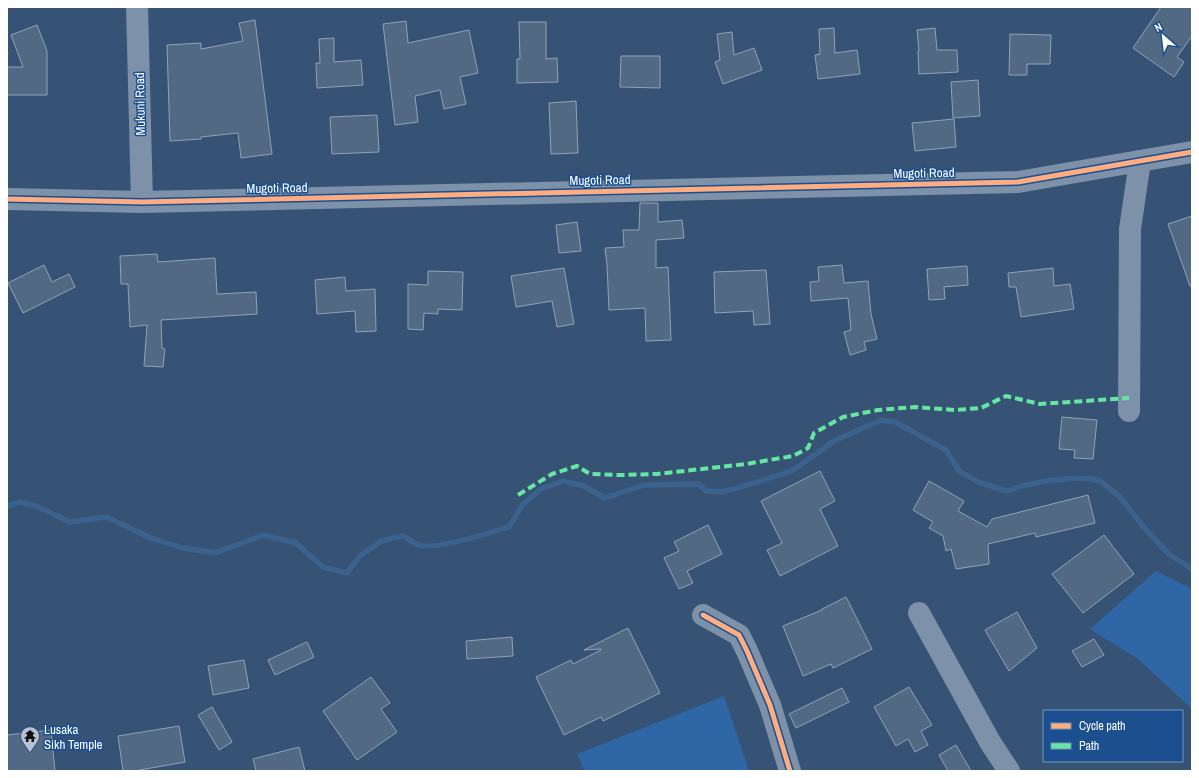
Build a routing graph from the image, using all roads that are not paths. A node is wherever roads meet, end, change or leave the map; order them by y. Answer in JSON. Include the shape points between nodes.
{"nodes":[{"id":1,"x":137,"y":7,"type":"edge"},
{"id":2,"x":1192,"y":152,"type":"edge"},
{"id":3,"x":1140,"y":161,"type":"junction"},
{"id":4,"x":7,"y":199,"type":"edge"},
{"id":5,"x":142,"y":202,"type":"junction"},
{"id":6,"x":1129,"y":411,"type":"dead end"},
{"id":7,"x":919,"y":613,"type":"dead end"},
{"id":8,"x":703,"y":615,"type":"dead end"},
{"id":9,"x":790,"y":771,"type":"edge"},
{"id":10,"x":1009,"y":771,"type":"edge"}],
"edges":[{"from":1,"to":5,"type":"street","name":"Mukuni Road"},
{"from":2,"to":3,"type":"street","name":"Mugoti Road"},
{"from":3,"to":5,"type":"street","name":"Mugoti Road","via":[[1018,182]]},
{"from":3,"to":6,"type":"street","via":[[1130,229]]},
{"from":4,"to":5,"type":"street","name":"Mugoti Road"},
{"from":7,"to":10,"type":"street","via":[[990,742]]},
{"from":8,"to":9,"type":"street","via":[[739,635],[770,705]]}]}
